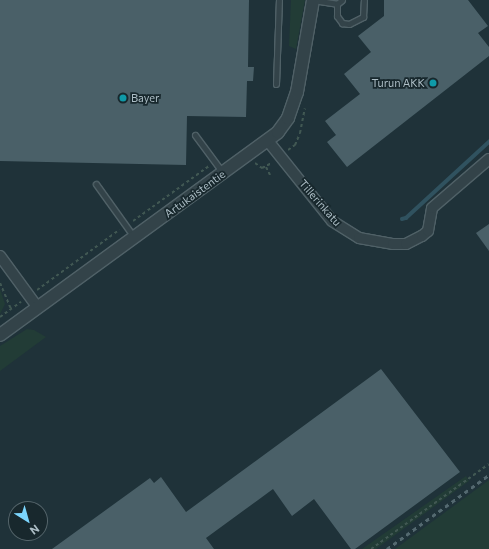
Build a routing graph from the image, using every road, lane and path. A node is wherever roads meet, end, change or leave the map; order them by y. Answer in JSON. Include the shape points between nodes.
{"nodes":[{"id":1,"x":279,"y":0,"type":"edge"},
{"id":2,"x":313,"y":0,"type":"edge"},
{"id":3,"x":342,"y":0,"type":"edge"},
{"id":4,"x":364,"y":0,"type":"edge"},
{"id":5,"x":337,"y":4,"type":"junction"},
{"id":6,"x":276,"y":84,"type":"dead end"},
{"id":7,"x":195,"y":135,"type":"dead end"},
{"id":8,"x":268,"y":141,"type":"junction"},
{"id":9,"x":295,"y":145,"type":"dead end"},
{"id":10,"x":290,"y":149,"type":"dead end"},
{"id":11,"x":489,"y":159,"type":"edge"},
{"id":12,"x":215,"y":162,"type":"junction"},
{"id":13,"x":254,"y":162,"type":"dead end"},
{"id":14,"x":270,"y":165,"type":"dead end"},
{"id":15,"x":266,"y":167,"type":"junction"},
{"id":16,"x":223,"y":173,"type":"junction"},
{"id":17,"x":270,"y":175,"type":"dead end"},
{"id":18,"x":96,"y":184,"type":"dead end"},
{"id":19,"x":126,"y":225,"type":"junction"},
{"id":20,"x":135,"y":238,"type":"junction"},
{"id":21,"x":0,"y":256,"type":"edge"},
{"id":22,"x":0,"y":283,"type":"edge"},
{"id":23,"x":30,"y":296,"type":"junction"},
{"id":24,"x":38,"y":308,"type":"junction"},
{"id":25,"x":11,"y":309,"type":"junction"},
{"id":26,"x":0,"y":317,"type":"edge"},
{"id":27,"x":0,"y":335,"type":"edge"},
{"id":28,"x":489,"y":464,"type":"edge"},
{"id":29,"x":371,"y":549,"type":"edge"}],
"edges":[{"from":1,"to":6,"type":"lane"},
{"from":2,"to":5,"type":"lane"},
{"from":2,"to":8,"type":"street","name":"Artukaistentie","via":[[292,108],[284,124]]},
{"from":3,"to":5,"type":"lane"},
{"from":4,"to":5,"type":"lane","via":[[363,17],[349,24],[342,23],[337,16]]},
{"from":7,"to":12,"type":"lane"},
{"from":8,"to":11,"type":"street","name":"Tillerinkatu","via":[[332,221],[359,238],[393,244],[406,244],[428,231],[432,208]]},
{"from":8,"to":16,"type":"street","name":"Artukaistentie"},
{"from":9,"to":10,"type":"path"},
{"from":12,"to":16,"type":"lane"},
{"from":12,"to":19,"type":"path"},
{"from":13,"to":15,"type":"path"},
{"from":14,"to":15,"type":"path"},
{"from":15,"to":17,"type":"path"},
{"from":16,"to":20,"type":"street","name":"Artukaistentie"},
{"from":18,"to":19,"type":"lane"},
{"from":19,"to":20,"type":"lane"},
{"from":19,"to":23,"type":"path"},
{"from":20,"to":24,"type":"street","name":"Artukaistentie"},
{"from":21,"to":23,"type":"street"},
{"from":22,"to":25,"type":"path"},
{"from":23,"to":24,"type":"street"},
{"from":23,"to":25,"type":"path"},
{"from":24,"to":27,"type":"street","name":"Artukaistentie"},
{"from":25,"to":26,"type":"path"},
{"from":28,"to":29,"type":"path"}]}
